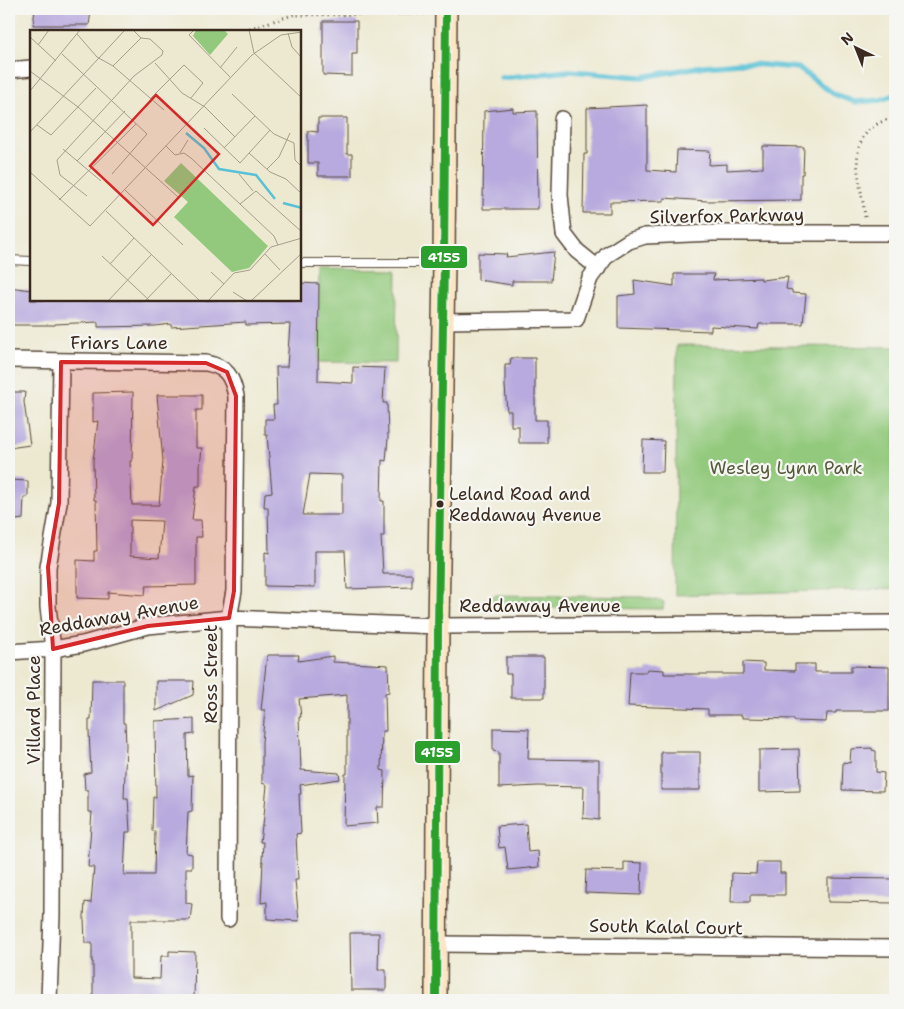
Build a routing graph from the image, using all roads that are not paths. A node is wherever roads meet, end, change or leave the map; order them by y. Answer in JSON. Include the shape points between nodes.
{"nodes":[{"id":1,"x":446,"y":12,"type":"edge"},
{"id":2,"x":30,"y":68,"type":"edge"},
{"id":3,"x":9,"y":70,"type":"edge"},
{"id":4,"x":562,"y":119,"type":"dead end"},
{"id":5,"x":895,"y":233,"type":"edge"},
{"id":6,"x":9,"y":260,"type":"edge"},
{"id":7,"x":30,"y":261,"type":"edge"},
{"id":8,"x":301,"y":262,"type":"edge"},
{"id":9,"x":444,"y":263,"type":"junction"},
{"id":10,"x":598,"y":268,"type":"junction"},
{"id":11,"x":443,"y":321,"type":"junction"},
{"id":12,"x":9,"y":360,"type":"edge"},
{"id":13,"x":61,"y":362,"type":"junction"},
{"id":14,"x":227,"y":372,"type":"joint"},
{"id":15,"x":229,"y":618,"type":"junction"},
{"id":16,"x":895,"y":623,"type":"edge"},
{"id":17,"x":438,"y":626,"type":"junction"},
{"id":18,"x":53,"y":649,"type":"junction"},
{"id":19,"x":9,"y":652,"type":"edge"},
{"id":20,"x":228,"y":919,"type":"dead end"},
{"id":21,"x":437,"y":944,"type":"junction"},
{"id":22,"x":895,"y":948,"type":"edge"},
{"id":23,"x":50,"y":1000,"type":"edge"},
{"id":24,"x":436,"y":1000,"type":"edge"}],
"edges":[{"from":1,"to":9,"type":"street"},
{"from":2,"to":3,"type":"street"},
{"from":4,"to":10,"type":"street","via":[[560,195],[564,234],[577,251]]},
{"from":5,"to":10,"type":"street","name":"Silverfox Parkway","via":[[645,236],[629,241],[607,255]]},
{"from":6,"to":7,"type":"lane"},
{"from":8,"to":9,"type":"lane"},
{"from":9,"to":11,"type":"street"},
{"from":10,"to":11,"type":"street","name":"Silverfox Parkway","via":[[590,278],[576,319]]},
{"from":11,"to":17,"type":"street"},
{"from":12,"to":13,"type":"street","name":"Friars Lane"},
{"from":13,"to":14,"type":"street","name":"Friars Lane","via":[[206,363]]},
{"from":13,"to":18,"type":"street","name":"Villard Place","via":[[59,503],[48,567]]},
{"from":14,"to":15,"type":"street","name":"Ross Street","via":[[236,396],[234,591]]},
{"from":15,"to":17,"type":"street","name":"Reddaway Avenue"},
{"from":15,"to":18,"type":"street","name":"Reddaway Avenue","via":[[148,626]]},
{"from":15,"to":20,"type":"street","name":"Ross Street"},
{"from":16,"to":17,"type":"street","name":"Reddaway Avenue"},
{"from":17,"to":21,"type":"street"},
{"from":18,"to":19,"type":"street","name":"Reddaway Avenue"},
{"from":18,"to":23,"type":"street","name":"Villard Place"},
{"from":21,"to":22,"type":"street","name":"South Kalal Court"},
{"from":21,"to":24,"type":"street"}]}
